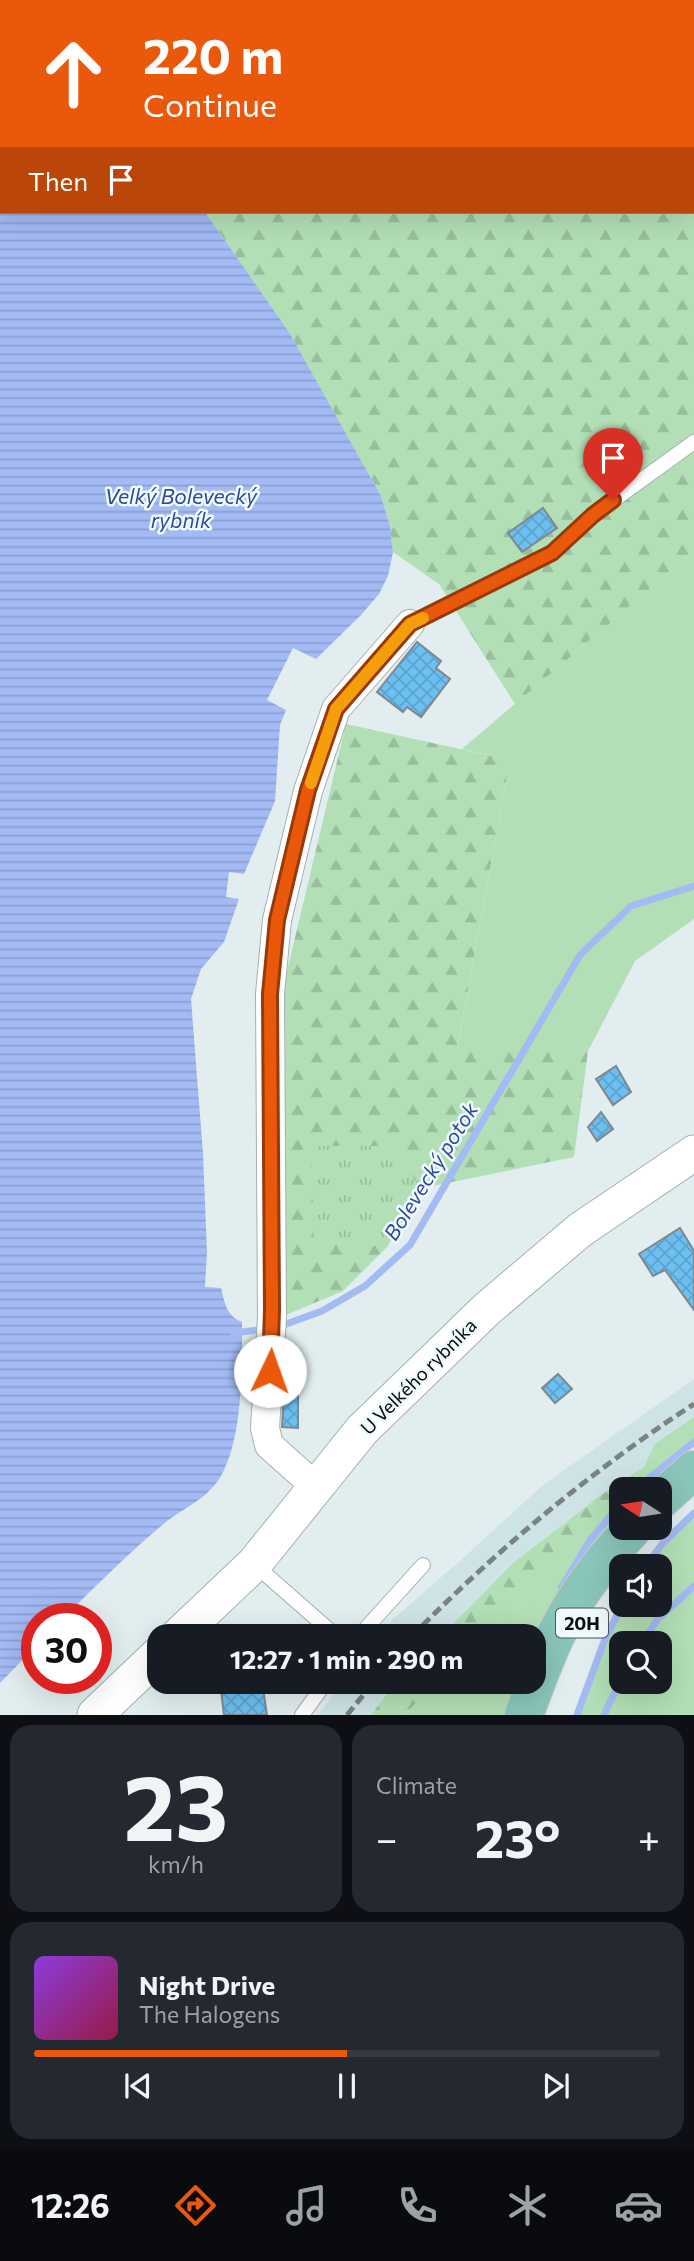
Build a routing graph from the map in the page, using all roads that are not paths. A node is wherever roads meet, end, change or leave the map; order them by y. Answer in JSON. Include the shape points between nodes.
{"nodes":[{"id":1,"x":694,"y":442,"type":"edge"},
{"id":2,"x":410,"y":624,"type":"joint"},
{"id":3,"x":694,"y":1153,"type":"edge"},
{"id":4,"x":694,"y":1470,"type":"edge"},
{"id":5,"x":310,"y":1482,"type":"junction"},
{"id":6,"x":672,"y":1489,"type":"edge"},
{"id":7,"x":622,"y":1540,"type":"edge"},
{"id":8,"x":625,"y":1540,"type":"edge"},
{"id":9,"x":254,"y":1564,"type":"junction"},
{"id":10,"x":423,"y":1565,"type":"dead end"},
{"id":11,"x":191,"y":1624,"type":"edge"},
{"id":12,"x":322,"y":1624,"type":"edge"},
{"id":13,"x":370,"y":1624,"type":"edge"},
{"id":14,"x":147,"y":1665,"type":"edge"},
{"id":15,"x":317,"y":1694,"type":"edge"},
{"id":16,"x":95,"y":1715,"type":"edge"},
{"id":17,"x":302,"y":1715,"type":"edge"},
{"id":18,"x":524,"y":1715,"type":"edge"},
{"id":19,"x":548,"y":1715,"type":"edge"}],
"edges":[{"from":1,"to":2,"type":"lane","via":[[593,515],[552,553]]},
{"from":2,"to":5,"type":"street","via":[[336,709],[308,790],[277,920],[270,994],[272,1350],[265,1428],[269,1445]]},
{"from":3,"to":5,"type":"street","name":"U Velkého rybníka","via":[[580,1230],[487,1309]]},
{"from":4,"to":6,"type":"main road"},
{"from":5,"to":9,"type":"street","name":"U Velkého rybníka"},
{"from":7,"to":18,"type":"main road","number":"20H","via":[[572,1605],[548,1651]]},
{"from":8,"to":19,"type":"main road","number":"20H","via":[[591,1602]]},
{"from":9,"to":11,"type":"street","name":"U Velkého rybníka"},
{"from":9,"to":12,"type":"lane"},
{"from":10,"to":13,"type":"lane"},
{"from":14,"to":16,"type":"street"},
{"from":15,"to":17,"type":"lane"}]}
